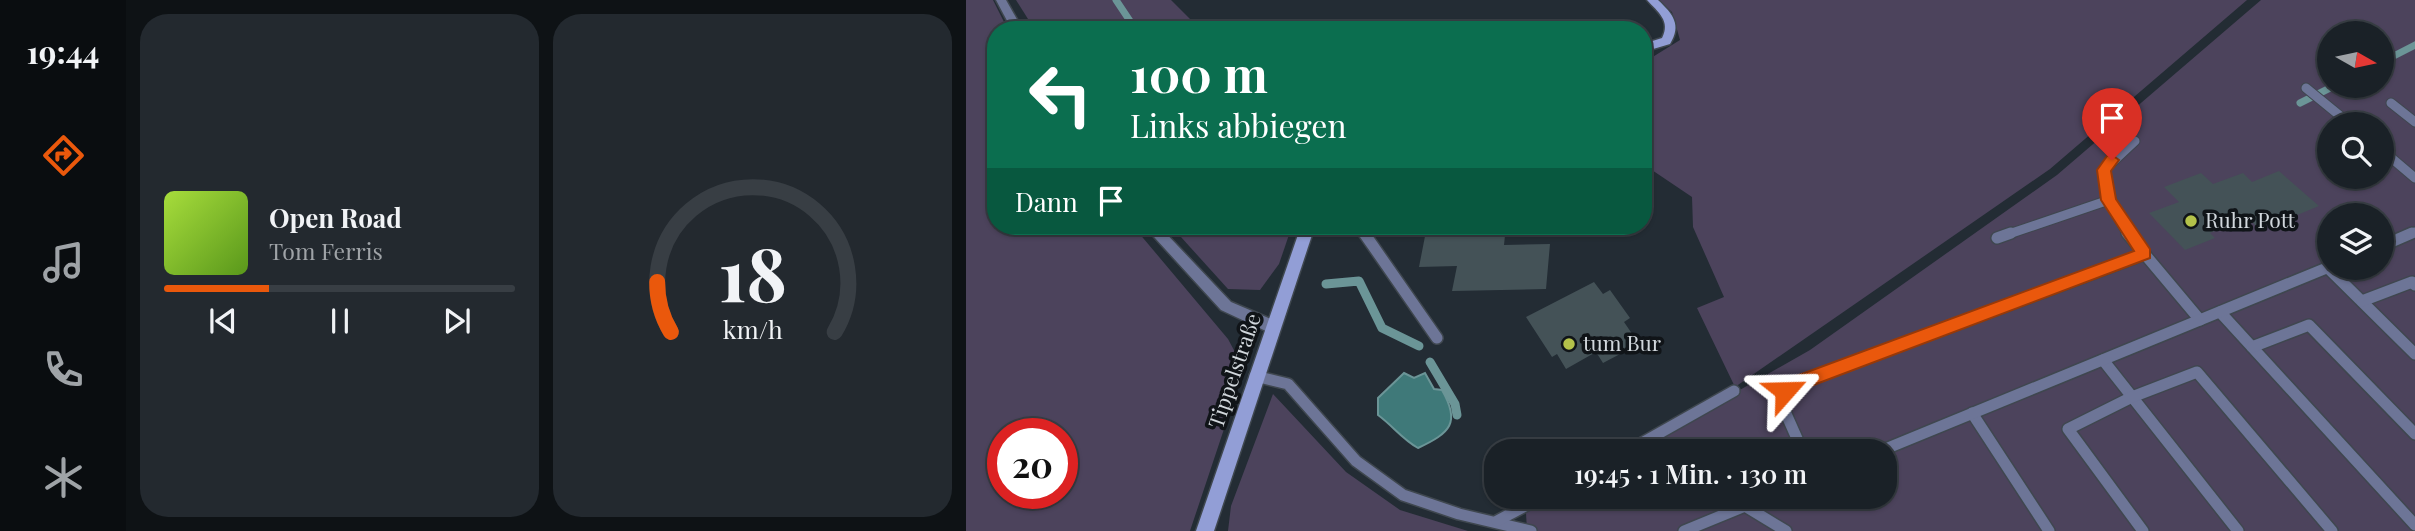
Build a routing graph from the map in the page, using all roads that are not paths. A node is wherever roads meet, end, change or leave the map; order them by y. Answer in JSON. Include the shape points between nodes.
{"nodes":[{"id":1,"x":1001,"y":0,"type":"edge"},
{"id":2,"x":1652,"y":0,"type":"edge"},
{"id":3,"x":1013,"y":21,"type":"edge"},
{"id":4,"x":1652,"y":45,"type":"edge"},
{"id":5,"x":2306,"y":88,"type":"dead end"},
{"id":6,"x":2392,"y":103,"type":"dead end"},
{"id":7,"x":2336,"y":112,"type":"edge"},
{"id":8,"x":2415,"y":121,"type":"edge"},
{"id":9,"x":2135,"y":141,"type":"dead end"},
{"id":10,"x":2394,"y":160,"type":"edge"},
{"id":11,"x":2415,"y":178,"type":"edge"},
{"id":12,"x":2109,"y":200,"type":"junction"},
{"id":13,"x":2415,"y":232,"type":"edge"},
{"id":14,"x":1159,"y":235,"type":"edge"},
{"id":15,"x":1305,"y":235,"type":"edge"},
{"id":16,"x":1365,"y":235,"type":"edge"},
{"id":17,"x":1997,"y":239,"type":"dead end"},
{"id":18,"x":2394,"y":241,"type":"edge"},
{"id":19,"x":2145,"y":254,"type":"junction"},
{"id":20,"x":2317,"y":273,"type":"edge"},
{"id":21,"x":2341,"y":280,"type":"edge"},
{"id":22,"x":2415,"y":285,"type":"edge"},
{"id":23,"x":2362,"y":301,"type":"junction"},
{"id":24,"x":2220,"y":312,"type":"junction"},
{"id":25,"x":2200,"y":320,"type":"junction"},
{"id":26,"x":1273,"y":327,"type":"junction"},
{"id":27,"x":1437,"y":338,"type":"dead end"},
{"id":28,"x":2252,"y":347,"type":"junction"},
{"id":29,"x":2415,"y":354,"type":"edge"},
{"id":30,"x":2103,"y":360,"type":"junction"},
{"id":31,"x":1255,"y":376,"type":"junction"},
{"id":32,"x":1734,"y":391,"type":"dead end"},
{"id":33,"x":2132,"y":397,"type":"junction"},
{"id":34,"x":1972,"y":413,"type":"junction"},
{"id":35,"x":2415,"y":434,"type":"edge"},
{"id":36,"x":1649,"y":439,"type":"edge"},
{"id":37,"x":1796,"y":439,"type":"edge"},
{"id":38,"x":1897,"y":444,"type":"edge"},
{"id":39,"x":1520,"y":509,"type":"edge"},
{"id":40,"x":1738,"y":509,"type":"edge"},
{"id":41,"x":1750,"y":509,"type":"edge"},
{"id":42,"x":1497,"y":521,"type":"junction"},
{"id":43,"x":2415,"y":525,"type":"edge"},
{"id":44,"x":1205,"y":531,"type":"edge"},
{"id":45,"x":1531,"y":531,"type":"edge"},
{"id":46,"x":1684,"y":531,"type":"edge"},
{"id":47,"x":1786,"y":531,"type":"edge"},
{"id":48,"x":2049,"y":531,"type":"edge"},
{"id":49,"x":2143,"y":531,"type":"edge"},
{"id":50,"x":2238,"y":531,"type":"edge"},
{"id":51,"x":2332,"y":531,"type":"edge"}],
"edges":[{"from":1,"to":3,"type":"street"},
{"from":2,"to":4,"type":"street","via":[[1671,20],[1672,30],[1666,41]]},
{"from":5,"to":7,"type":"lane"},
{"from":6,"to":8,"type":"lane"},
{"from":9,"to":12,"type":"lane","via":[[2104,170]]},
{"from":10,"to":11,"type":"lane"},
{"from":12,"to":17,"type":"lane"},
{"from":12,"to":19,"type":"lane"},
{"from":13,"to":18,"type":"lane"},
{"from":14,"to":26,"type":"street","via":[[1226,306]]},
{"from":15,"to":26,"type":"street","name":"Tippelstraße"},
{"from":16,"to":27,"type":"lane"},
{"from":19,"to":25,"type":"lane"},
{"from":19,"to":37,"type":"lane","via":[[1797,384],[1785,391],[1781,401]]},
{"from":20,"to":24,"type":"lane"},
{"from":21,"to":23,"type":"lane"},
{"from":22,"to":23,"type":"lane","via":[[2412,282]]},
{"from":23,"to":29,"type":"lane"},
{"from":24,"to":25,"type":"lane"},
{"from":24,"to":28,"type":"lane"},
{"from":25,"to":30,"type":"lane"},
{"from":26,"to":31,"type":"street","name":"Tippelstraße"},
{"from":28,"to":35,"type":"lane","via":[[2308,325]]},
{"from":28,"to":43,"type":"lane"},
{"from":30,"to":33,"type":"lane"},
{"from":30,"to":34,"type":"lane"},
{"from":31,"to":42,"type":"lane","via":[[1288,384],[1356,461],[1404,495]]},
{"from":31,"to":44,"type":"street","name":"Tippelstraße"},
{"from":32,"to":36,"type":"lane"},
{"from":33,"to":49,"type":"lane","via":[[2068,429]]},
{"from":33,"to":50,"type":"lane"},
{"from":33,"to":51,"type":"lane","via":[[2197,372]]},
{"from":34,"to":38,"type":"lane"},
{"from":34,"to":48,"type":"lane"},
{"from":39,"to":42,"type":"lane"},
{"from":40,"to":46,"type":"lane"},
{"from":41,"to":47,"type":"lane"},
{"from":42,"to":45,"type":"lane"}]}
